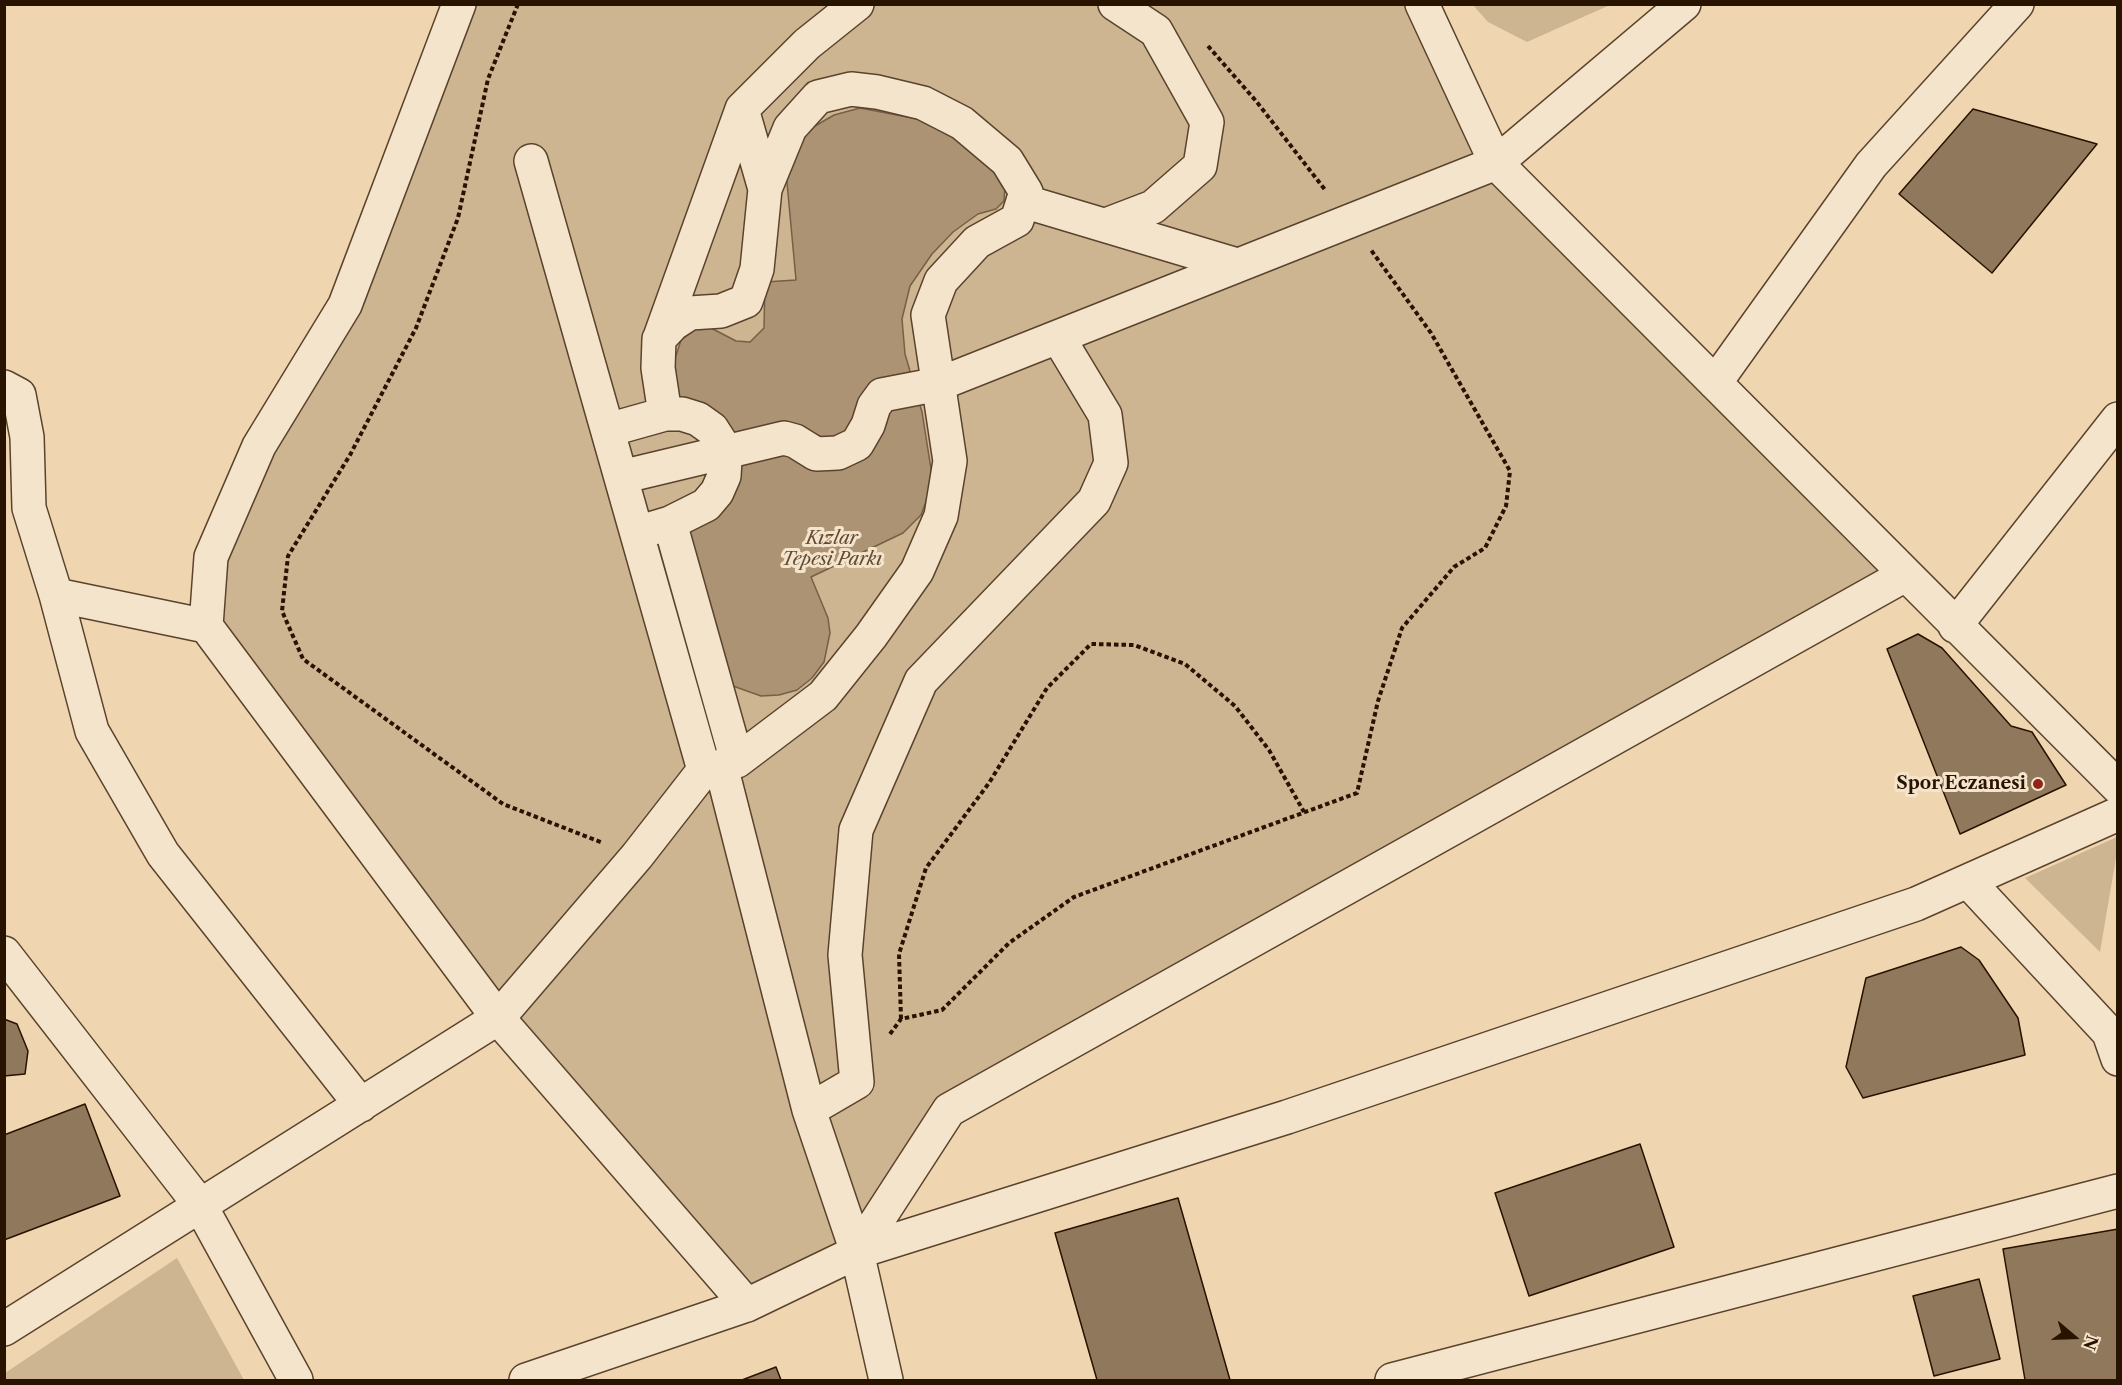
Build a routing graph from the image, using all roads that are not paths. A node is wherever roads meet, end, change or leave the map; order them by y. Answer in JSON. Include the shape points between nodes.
{"nodes":[{"id":1,"x":459,"y":4,"type":"edge"},
{"id":2,"x":857,"y":4,"type":"edge"},
{"id":3,"x":1115,"y":4,"type":"edge"},
{"id":4,"x":1422,"y":4,"type":"edge"},
{"id":5,"x":1684,"y":4,"type":"edge"},
{"id":6,"x":2017,"y":4,"type":"edge"},
{"id":7,"x":742,"y":109,"type":"junction"},
{"id":8,"x":531,"y":161,"type":"dead end"},
{"id":9,"x":1496,"y":163,"type":"junction"},
{"id":10,"x":765,"y":189,"type":"junction"},
{"id":11,"x":1023,"y":201,"type":"junction"},
{"id":12,"x":1106,"y":225,"type":"junction"},
{"id":13,"x":1238,"y":265,"type":"junction"},
{"id":14,"x":1058,"y":337,"type":"junction"},
{"id":15,"x":659,"y":339,"type":"junction"},
{"id":16,"x":1715,"y":383,"type":"junction"},
{"id":17,"x":939,"y":384,"type":"junction"},
{"id":18,"x":4,"y":387,"type":"edge"},
{"id":19,"x":665,"y":414,"type":"junction"},
{"id":20,"x":2118,"y":419,"type":"edge"},
{"id":21,"x":608,"y":430,"type":"junction"},
{"id":22,"x":723,"y":452,"type":"junction"},
{"id":23,"x":621,"y":477,"type":"junction"},
{"id":24,"x":670,"y":523,"type":"junction"},
{"id":25,"x":638,"y":533,"type":"junction"},
{"id":26,"x":1905,"y":575,"type":"junction"},
{"id":27,"x":56,"y":595,"type":"junction"},
{"id":28,"x":206,"y":626,"type":"junction"},
{"id":29,"x":1956,"y":626,"type":"junction"},
{"id":30,"x":721,"y":766,"type":"junction"},
{"id":31,"x":2118,"y":787,"type":"edge"},
{"id":32,"x":2118,"y":814,"type":"edge"},
{"id":33,"x":1968,"y":881,"type":"junction"},
{"id":34,"x":4,"y":953,"type":"edge"},
{"id":35,"x":498,"y":1018,"type":"junction"},
{"id":36,"x":2115,"y":1035,"type":"edge"},
{"id":37,"x":361,"y":1105,"type":"junction"},
{"id":38,"x":809,"y":1110,"type":"junction"},
{"id":39,"x":2118,"y":1191,"type":"edge"},
{"id":40,"x":200,"y":1205,"type":"junction"},
{"id":41,"x":857,"y":1252,"type":"junction"},
{"id":42,"x":747,"y":1305,"type":"junction"},
{"id":43,"x":4,"y":1329,"type":"edge"},
{"id":44,"x":296,"y":1380,"type":"edge"},
{"id":45,"x":526,"y":1380,"type":"edge"},
{"id":46,"x":886,"y":1380,"type":"edge"},
{"id":47,"x":1392,"y":1380,"type":"edge"}],
"edges":[{"from":1,"to":28,"type":"street","via":[[345,305],[259,446],[211,557]]},
{"from":2,"to":7,"type":"street","via":[[807,44]]},
{"from":3,"to":12,"type":"street","via":[[1156,31],[1207,122],[1200,166],[1153,207]]},
{"from":4,"to":9,"type":"street"},
{"from":5,"to":9,"type":"street"},
{"from":6,"to":16,"type":"street","via":[[1870,165]]},
{"from":7,"to":10,"type":"street"},
{"from":7,"to":15,"type":"street"},
{"from":8,"to":21,"type":"street"},
{"from":9,"to":13,"type":"street"},
{"from":9,"to":16,"type":"street"},
{"from":10,"to":11,"type":"street","via":[[790,128],[818,97],[851,89],[923,104],[962,123],[1007,161],[1026,192]]},
{"from":10,"to":15,"type":"street","via":[[757,268],[746,301],[721,311],[690,313]]},
{"from":11,"to":12,"type":"street"},
{"from":11,"to":17,"type":"street","via":[[1017,220],[977,242],[941,280],[928,315]]},
{"from":12,"to":13,"type":"street"},
{"from":13,"to":14,"type":"street"},
{"from":14,"to":17,"type":"street"},
{"from":14,"to":38,"type":"street","via":[[1104,415],[1111,463],[1094,501],[921,681],[856,830],[845,956],[857,1082]]},
{"from":15,"to":19,"type":"street","via":[[658,368]]},
{"from":16,"to":26,"type":"street"},
{"from":17,"to":22,"type":"street","via":[[882,395],[873,406],[857,444],[838,453],[816,454],[784,438]]},
{"from":17,"to":30,"type":"street","via":[[950,461],[941,516],[917,571],[823,696]]},
{"from":18,"to":27,"type":"street","via":[[19,396],[27,437],[29,508]]},
{"from":19,"to":21,"type":"street"},
{"from":19,"to":22,"type":"street","via":[[698,419],[712,429]]},
{"from":20,"to":29,"type":"street"},
{"from":21,"to":23,"type":"street"},
{"from":22,"to":23,"type":"street"},
{"from":22,"to":24,"type":"street","via":[[724,476],[717,492],[706,505]]},
{"from":23,"to":25,"type":"street"},
{"from":24,"to":25,"type":"street"},
{"from":24,"to":30,"type":"street"},
{"from":25,"to":30,"type":"street"},
{"from":26,"to":29,"type":"street"},
{"from":26,"to":41,"type":"street","via":[[949,1110]]},
{"from":27,"to":28,"type":"street"},
{"from":27,"to":37,"type":"street","via":[[92,731],[163,854]]},
{"from":28,"to":35,"type":"street"},
{"from":29,"to":31,"type":"street"},
{"from":30,"to":35,"type":"street","via":[[636,856]]},
{"from":30,"to":38,"type":"street"},
{"from":32,"to":33,"type":"street"},
{"from":33,"to":36,"type":"street"},
{"from":33,"to":41,"type":"street","via":[[1884,915],[1320,1106]]},
{"from":34,"to":40,"type":"street"},
{"from":35,"to":37,"type":"street"},
{"from":35,"to":42,"type":"street"},
{"from":37,"to":40,"type":"street"},
{"from":38,"to":41,"type":"street"},
{"from":39,"to":47,"type":"street"},
{"from":40,"to":43,"type":"street"},
{"from":40,"to":44,"type":"street"},
{"from":41,"to":42,"type":"street"},
{"from":41,"to":46,"type":"street"},
{"from":42,"to":45,"type":"street"}]}
